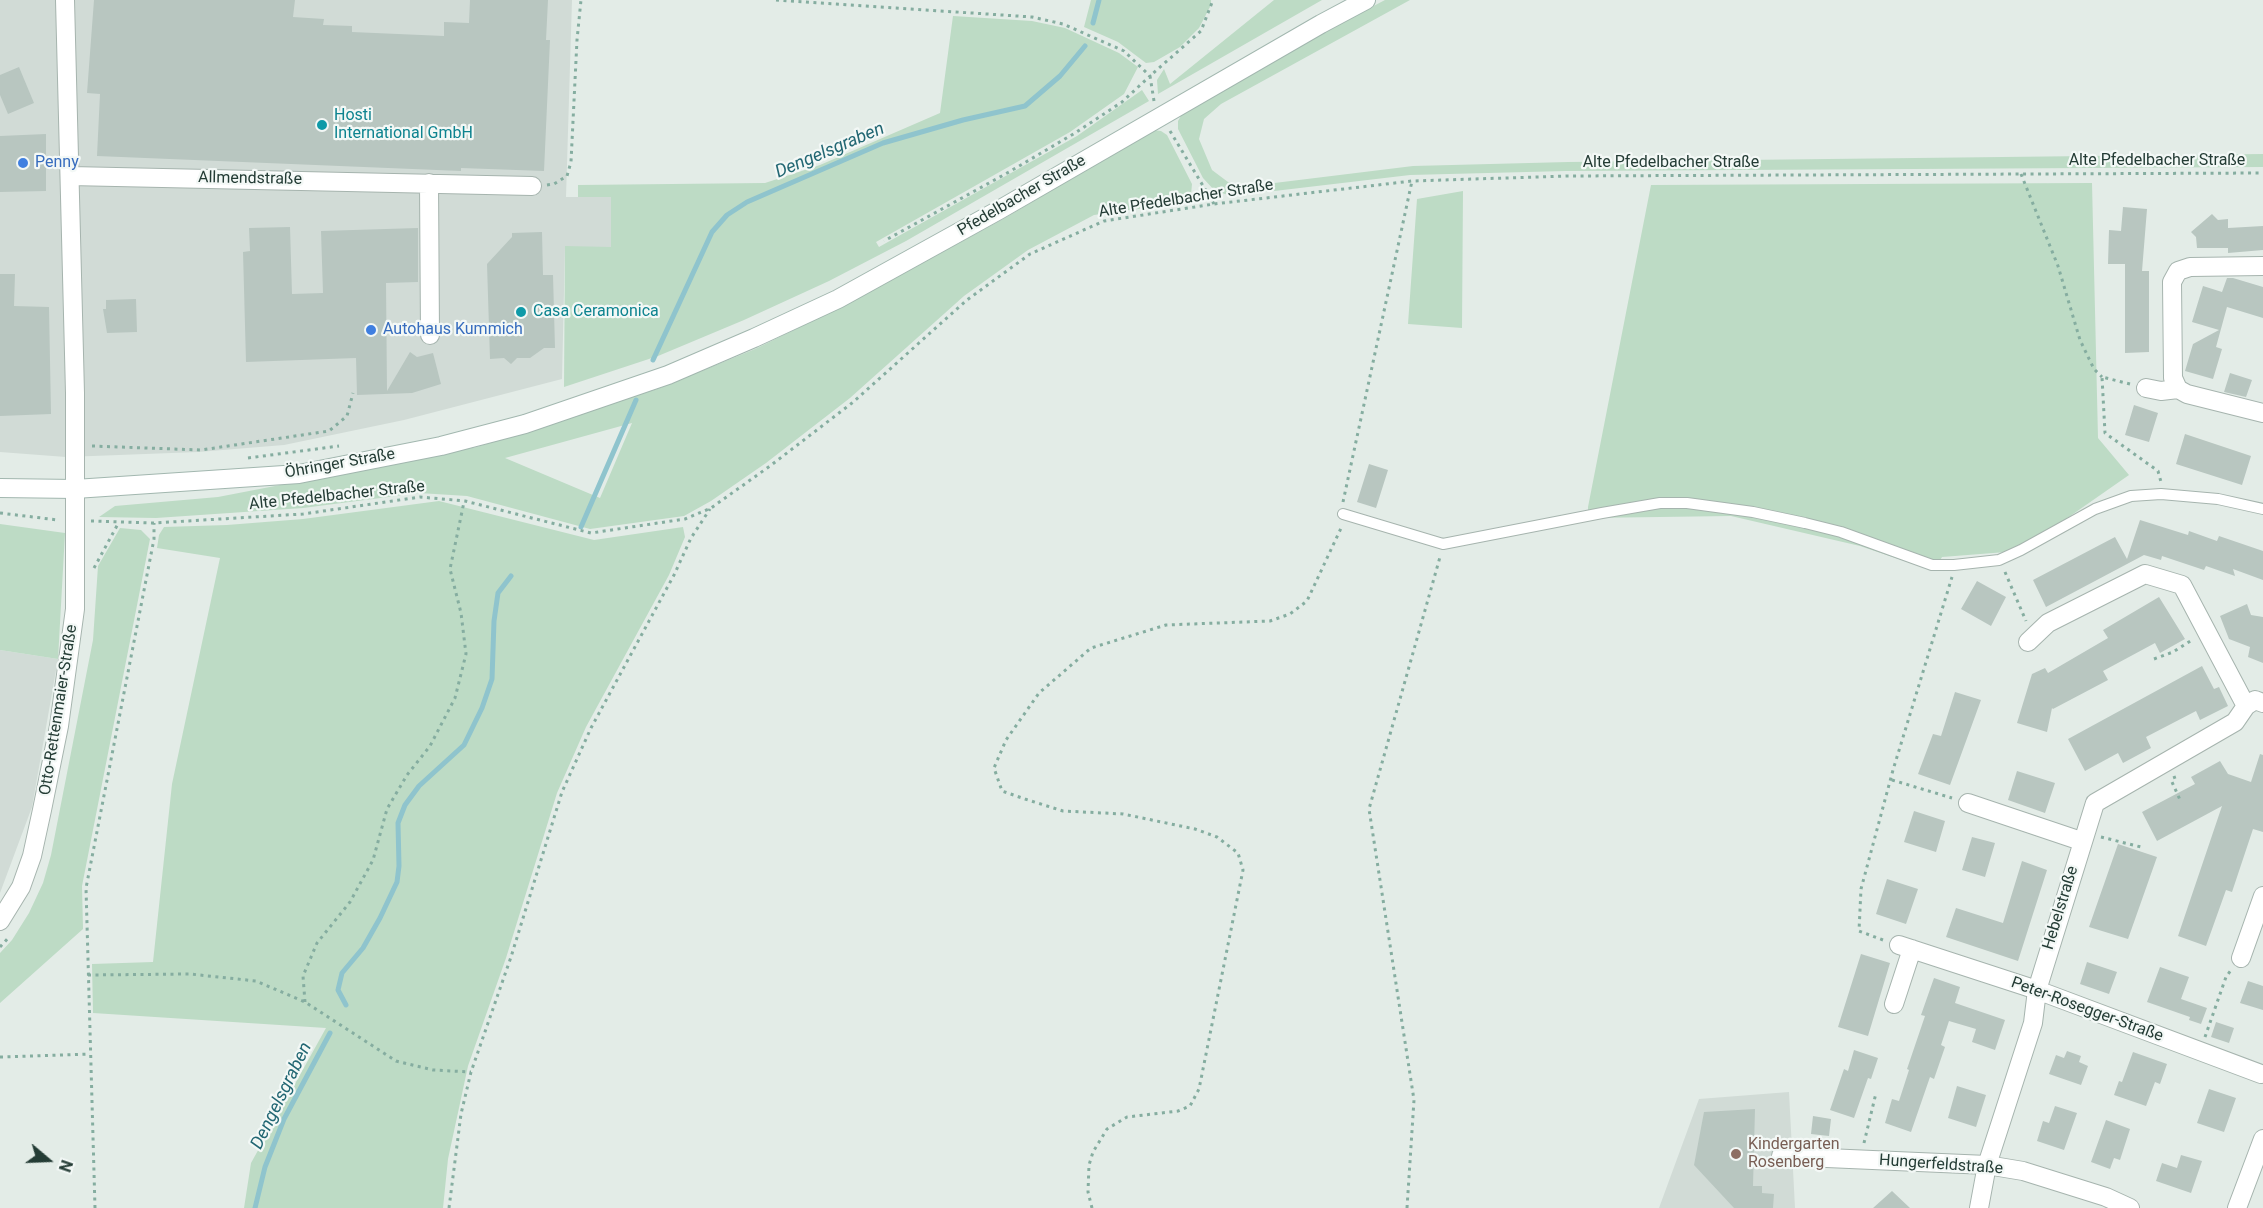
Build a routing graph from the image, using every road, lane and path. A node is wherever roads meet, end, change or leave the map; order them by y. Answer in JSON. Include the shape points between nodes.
{"nodes":[{"id":1,"x":64,"y":0,"type":"edge"},
{"id":2,"x":581,"y":0,"type":"edge"},
{"id":3,"x":776,"y":0,"type":"edge"},
{"id":4,"x":1366,"y":0,"type":"edge"},
{"id":5,"x":2263,"y":173,"type":"edge"},
{"id":6,"x":2021,"y":174,"type":"junction"},
{"id":7,"x":70,"y":176,"type":"junction"},
{"id":8,"x":1412,"y":181,"type":"junction"},
{"id":9,"x":429,"y":183,"type":"junction"},
{"id":10,"x":532,"y":186,"type":"joint"},
{"id":11,"x":884,"y":241,"type":"dead end"},
{"id":12,"x":2263,"y":266,"type":"edge"},
{"id":13,"x":430,"y":335,"type":"dead end"},
{"id":14,"x":668,"y":375,"type":"joint"},
{"id":15,"x":2102,"y":377,"type":"junction"},
{"id":16,"x":2146,"y":388,"type":"joint"},
{"id":17,"x":2178,"y":388,"type":"junction"},
{"id":18,"x":353,"y":393,"type":"dead end"},
{"id":19,"x":2263,"y":413,"type":"edge"},
{"id":20,"x":75,"y":446,"type":"junction"},
{"id":21,"x":340,"y":446,"type":"dead end"},
{"id":22,"x":246,"y":458,"type":"dead end"},
{"id":23,"x":0,"y":488,"type":"edge"},
{"id":24,"x":75,"y":489,"type":"junction"},
{"id":25,"x":2161,"y":494,"type":"junction"},
{"id":26,"x":465,"y":501,"type":"junction"},
{"id":27,"x":711,"y":508,"type":"junction"},
{"id":28,"x":2263,"y":509,"type":"edge"},
{"id":29,"x":0,"y":513,"type":"edge"},
{"id":30,"x":1343,"y":514,"type":"junction"},
{"id":31,"x":84,"y":522,"type":"junction"},
{"id":32,"x":154,"y":523,"type":"junction"},
{"id":33,"x":1443,"y":544,"type":"junction"},
{"id":34,"x":1999,"y":560,"type":"junction"},
{"id":35,"x":1954,"y":565,"type":"junction"},
{"id":36,"x":2207,"y":633,"type":"junction"},
{"id":37,"x":2028,"y":642,"type":"joint"},
{"id":38,"x":2154,"y":659,"type":"dead end"},
{"id":39,"x":2254,"y":705,"type":"edge"},
{"id":40,"x":2167,"y":761,"type":"junction"},
{"id":41,"x":1892,"y":779,"type":"junction"},
{"id":42,"x":2181,"y":802,"type":"dead end"},
{"id":43,"x":1968,"y":803,"type":"joint"},
{"id":44,"x":2083,"y":837,"type":"junction"},
{"id":45,"x":2141,"y":847,"type":"dead end"},
{"id":46,"x":2263,"y":896,"type":"edge"},
{"id":47,"x":0,"y":921,"type":"edge"},
{"id":48,"x":1905,"y":947,"type":"junction"},
{"id":49,"x":2241,"y":958,"type":"joint"},
{"id":50,"x":88,"y":975,"type":"junction"},
{"id":51,"x":2037,"y":990,"type":"junction"},
{"id":52,"x":305,"y":1002,"type":"junction"},
{"id":53,"x":1894,"y":1004,"type":"dead end"},
{"id":54,"x":2200,"y":1052,"type":"junction"},
{"id":55,"x":90,"y":1054,"type":"junction"},
{"id":56,"x":0,"y":1057,"type":"edge"},
{"id":57,"x":471,"y":1072,"type":"junction"},
{"id":58,"x":2261,"y":1074,"type":"dead end"},
{"id":59,"x":1876,"y":1093,"type":"dead end"},
{"id":60,"x":2263,"y":1139,"type":"edge"},
{"id":61,"x":1781,"y":1156,"type":"dead end"},
{"id":62,"x":1859,"y":1160,"type":"junction"},
{"id":63,"x":1987,"y":1166,"type":"junction"},
{"id":64,"x":95,"y":1208,"type":"edge"},
{"id":65,"x":449,"y":1208,"type":"edge"},
{"id":66,"x":1092,"y":1208,"type":"edge"},
{"id":67,"x":1407,"y":1208,"type":"edge"},
{"id":68,"x":1979,"y":1208,"type":"edge"},
{"id":69,"x":2130,"y":1208,"type":"edge"},
{"id":70,"x":2237,"y":1208,"type":"edge"}],
"edges":[{"from":1,"to":7,"type":"street"},
{"from":2,"to":10,"type":"path","via":[[571,162],[567,176],[554,184]]},
{"from":3,"to":11,"type":"path","via":[[1032,18],[1063,24],[1124,51],[1150,76],[1122,102],[1075,133]]},
{"from":4,"to":14,"type":"street","name":"Pfedelbacher Straße","via":[[838,298]]},
{"from":5,"to":6,"type":"path","name":"Alte Pfedelbacher Straße"},
{"from":6,"to":8,"type":"path","name":"Alte Pfedelbacher Straße","via":[[1578,176]]},
{"from":6,"to":15,"type":"path","via":[[2058,266],[2080,340]]},
{"from":7,"to":9,"type":"street","name":"Allmendstraße"},
{"from":7,"to":20,"type":"street"},
{"from":8,"to":27,"type":"path","name":"Alte Pfedelbacher Straße","via":[[1104,221],[1030,254],[967,300],[852,403]]},
{"from":8,"to":30,"type":"path","via":[[1342,496]]},
{"from":9,"to":10,"type":"street","name":"Allmendstraße"},
{"from":9,"to":13,"type":"street"},
{"from":12,"to":17,"type":"street","via":[[2190,267],[2178,271],[2172,282],[2172,294],[2173,378]]},
{"from":14,"to":24,"type":"street","name":"Öhringer Straße","via":[[525,424],[441,446],[299,474]]},
{"from":15,"to":16,"type":"path"},
{"from":15,"to":25,"type":"path","via":[[2105,432],[2158,471],[2162,478]]},
{"from":16,"to":17,"type":"street","via":[[2161,392]]},
{"from":17,"to":19,"type":"street","via":[[2187,394]]},
{"from":18,"to":20,"type":"path","via":[[346,416],[329,431],[201,450]]},
{"from":20,"to":24,"type":"street"},
{"from":21,"to":22,"type":"path"},
{"from":23,"to":24,"type":"street","name":"Öhringer Straße"},
{"from":24,"to":31,"type":"street","name":"Otto-Rettenmaier-Straße"},
{"from":25,"to":28,"type":"lane","via":[[2218,499]]},
{"from":25,"to":34,"type":"lane","via":[[2114,501]]},
{"from":26,"to":27,"type":"path","name":"Alte Pfedelbacher Straße","via":[[591,533],[686,519]]},
{"from":26,"to":32,"type":"path","name":"Alte Pfedelbacher Straße","via":[[420,497],[303,514]]},
{"from":26,"to":52,"type":"path","via":[[450,568],[466,654],[455,698],[430,746],[407,774],[387,809],[373,860],[350,902],[317,943],[303,976]]},
{"from":27,"to":57,"type":"path","via":[[691,538],[591,728],[562,792]]},
{"from":29,"to":31,"type":"path","name":"Alte Pfedelbacher Straße"},
{"from":30,"to":33,"type":"lane"},
{"from":30,"to":66,"type":"path","via":[[1342,526],[1307,601],[1290,615],[1270,621],[1166,625],[1091,648],[1039,693],[1006,740],[994,768],[1002,791],[1063,811],[1123,814],[1217,837],[1238,853],[1243,870],[1199,1089],[1190,1106],[1127,1117],[1107,1129],[1089,1165]]},
{"from":31,"to":32,"type":"path","name":"Alte Pfedelbacher Straße"},
{"from":31,"to":47,"type":"street","name":"Otto-Rettenmaier-Straße","via":[[59,726],[32,855],[21,887]]},
{"from":32,"to":50,"type":"path","via":[[86,888]]},
{"from":33,"to":35,"type":"lane","via":[[1660,503],[1687,502],[1805,523],[1932,564]]},
{"from":33,"to":67,"type":"path","via":[[1369,809],[1414,1100]]},
{"from":34,"to":35,"type":"lane"},
{"from":34,"to":37,"type":"path","via":[[2026,619]]},
{"from":35,"to":41,"type":"path"},
{"from":36,"to":37,"type":"street","via":[[2182,585],[2145,574],[2048,623]]},
{"from":36,"to":38,"type":"path"},
{"from":36,"to":39,"type":"street"},
{"from":39,"to":40,"type":"street","name":"Hebelstraße","via":[[2235,722]]},
{"from":40,"to":42,"type":"path"},
{"from":40,"to":44,"type":"street","name":"Hebelstraße","via":[[2095,803]]},
{"from":41,"to":43,"type":"path"},
{"from":41,"to":48,"type":"path","via":[[1861,889],[1859,931]]},
{"from":43,"to":44,"type":"street"},
{"from":44,"to":45,"type":"path"},
{"from":44,"to":51,"type":"street","name":"Hebelstraße"},
{"from":46,"to":49,"type":"street"},
{"from":48,"to":51,"type":"street","name":"Peter-Rosegger-Straße"},
{"from":48,"to":53,"type":"street"},
{"from":49,"to":54,"type":"path","via":[[2226,977]]},
{"from":50,"to":52,"type":"path","via":[[190,974],[256,981]]},
{"from":50,"to":55,"type":"path"},
{"from":51,"to":54,"type":"street","name":"Peter-Rosegger-Straße"},
{"from":51,"to":63,"type":"street","name":"Hebelstraße","via":[[2032,1023]]},
{"from":52,"to":57,"type":"path","via":[[396,1061],[433,1070]]},
{"from":54,"to":58,"type":"street","name":"Peter-Rosegger-Straße"},
{"from":55,"to":56,"type":"path"},
{"from":55,"to":64,"type":"path"},
{"from":57,"to":65,"type":"path","via":[[461,1114]]},
{"from":59,"to":62,"type":"path"},
{"from":60,"to":70,"type":"street"},
{"from":61,"to":62,"type":"street","name":"Hungerfeldstraße"},
{"from":62,"to":63,"type":"street","name":"Hungerfeldstraße"},
{"from":63,"to":68,"type":"street","name":"Hebelstraße"},
{"from":63,"to":69,"type":"street","name":"Hungerfeldstraße","via":[[2023,1171]]}]}
